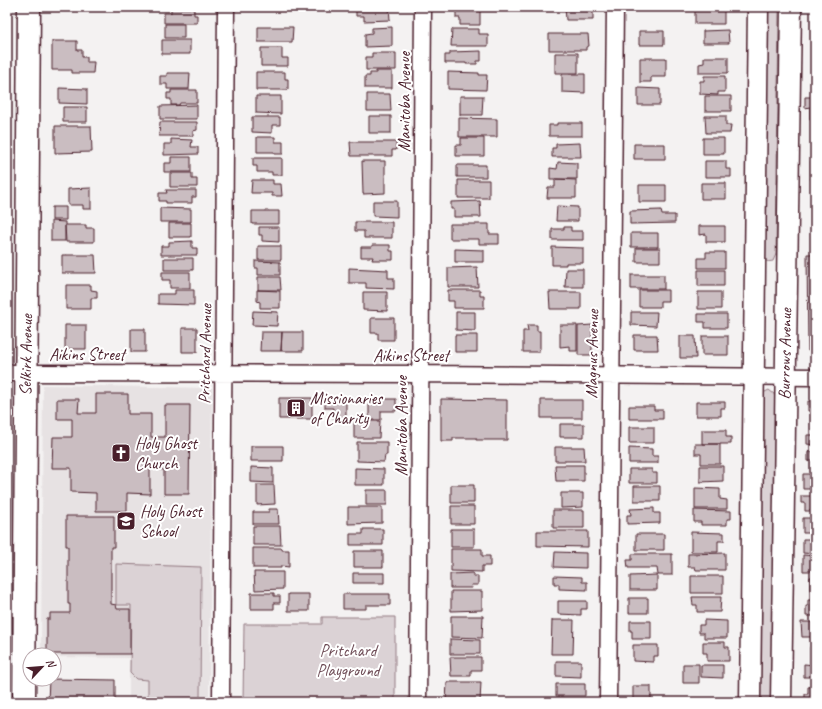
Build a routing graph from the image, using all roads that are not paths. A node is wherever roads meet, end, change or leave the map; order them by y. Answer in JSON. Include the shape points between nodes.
{"nodes":[{"id":1,"x":29,"y":7,"type":"edge"},
{"id":2,"x":226,"y":7,"type":"edge"},
{"id":3,"x":423,"y":7,"type":"edge"},
{"id":4,"x":615,"y":7,"type":"edge"},
{"id":5,"x":758,"y":7,"type":"edge"},
{"id":6,"x":791,"y":7,"type":"edge"},
{"id":7,"x":17,"y":373,"type":"edge"},
{"id":8,"x":224,"y":374,"type":"junction"},
{"id":9,"x":421,"y":374,"type":"junction"},
{"id":10,"x":610,"y":376,"type":"junction"},
{"id":11,"x":785,"y":376,"type":"junction"},
{"id":12,"x":754,"y":377,"type":"junction"},
{"id":13,"x":815,"y":377,"type":"edge"},
{"id":14,"x":16,"y":608,"type":"edge"},
{"id":15,"x":24,"y":702,"type":"edge"},
{"id":16,"x":221,"y":702,"type":"edge"},
{"id":17,"x":418,"y":702,"type":"edge"},
{"id":18,"x":608,"y":702,"type":"edge"},
{"id":19,"x":750,"y":702,"type":"edge"},
{"id":20,"x":781,"y":702,"type":"edge"}],
"edges":[{"from":1,"to":7,"type":"main road","name":"Selkirk Avenue"},
{"from":2,"to":8,"type":"street","name":"Pritchard Avenue"},
{"from":3,"to":9,"type":"street","name":"Manitoba Avenue"},
{"from":4,"to":10,"type":"street","name":"Magnus Avenue"},
{"from":5,"to":12,"type":"street","name":"Burrows Avenue"},
{"from":6,"to":11,"type":"street","name":"Burrows Avenue"},
{"from":7,"to":8,"type":"street","name":"Aikins Street"},
{"from":7,"to":14,"type":"main road","name":"Selkirk Avenue"},
{"from":8,"to":9,"type":"street","name":"Aikins Street"},
{"from":8,"to":16,"type":"street","name":"Pritchard Avenue"},
{"from":9,"to":10,"type":"street","name":"Aikins Street"},
{"from":9,"to":17,"type":"street","name":"Manitoba Avenue"},
{"from":10,"to":12,"type":"street","name":"Aikins Street"},
{"from":10,"to":18,"type":"street","name":"Magnus Avenue"},
{"from":11,"to":12,"type":"street","name":"Aikins Street"},
{"from":11,"to":13,"type":"street","name":"Aikins Street"},
{"from":11,"to":20,"type":"street","name":"Burrows Avenue"},
{"from":12,"to":19,"type":"street","name":"Burrows Avenue"},
{"from":14,"to":15,"type":"main road","name":"Selkirk Avenue"}]}
